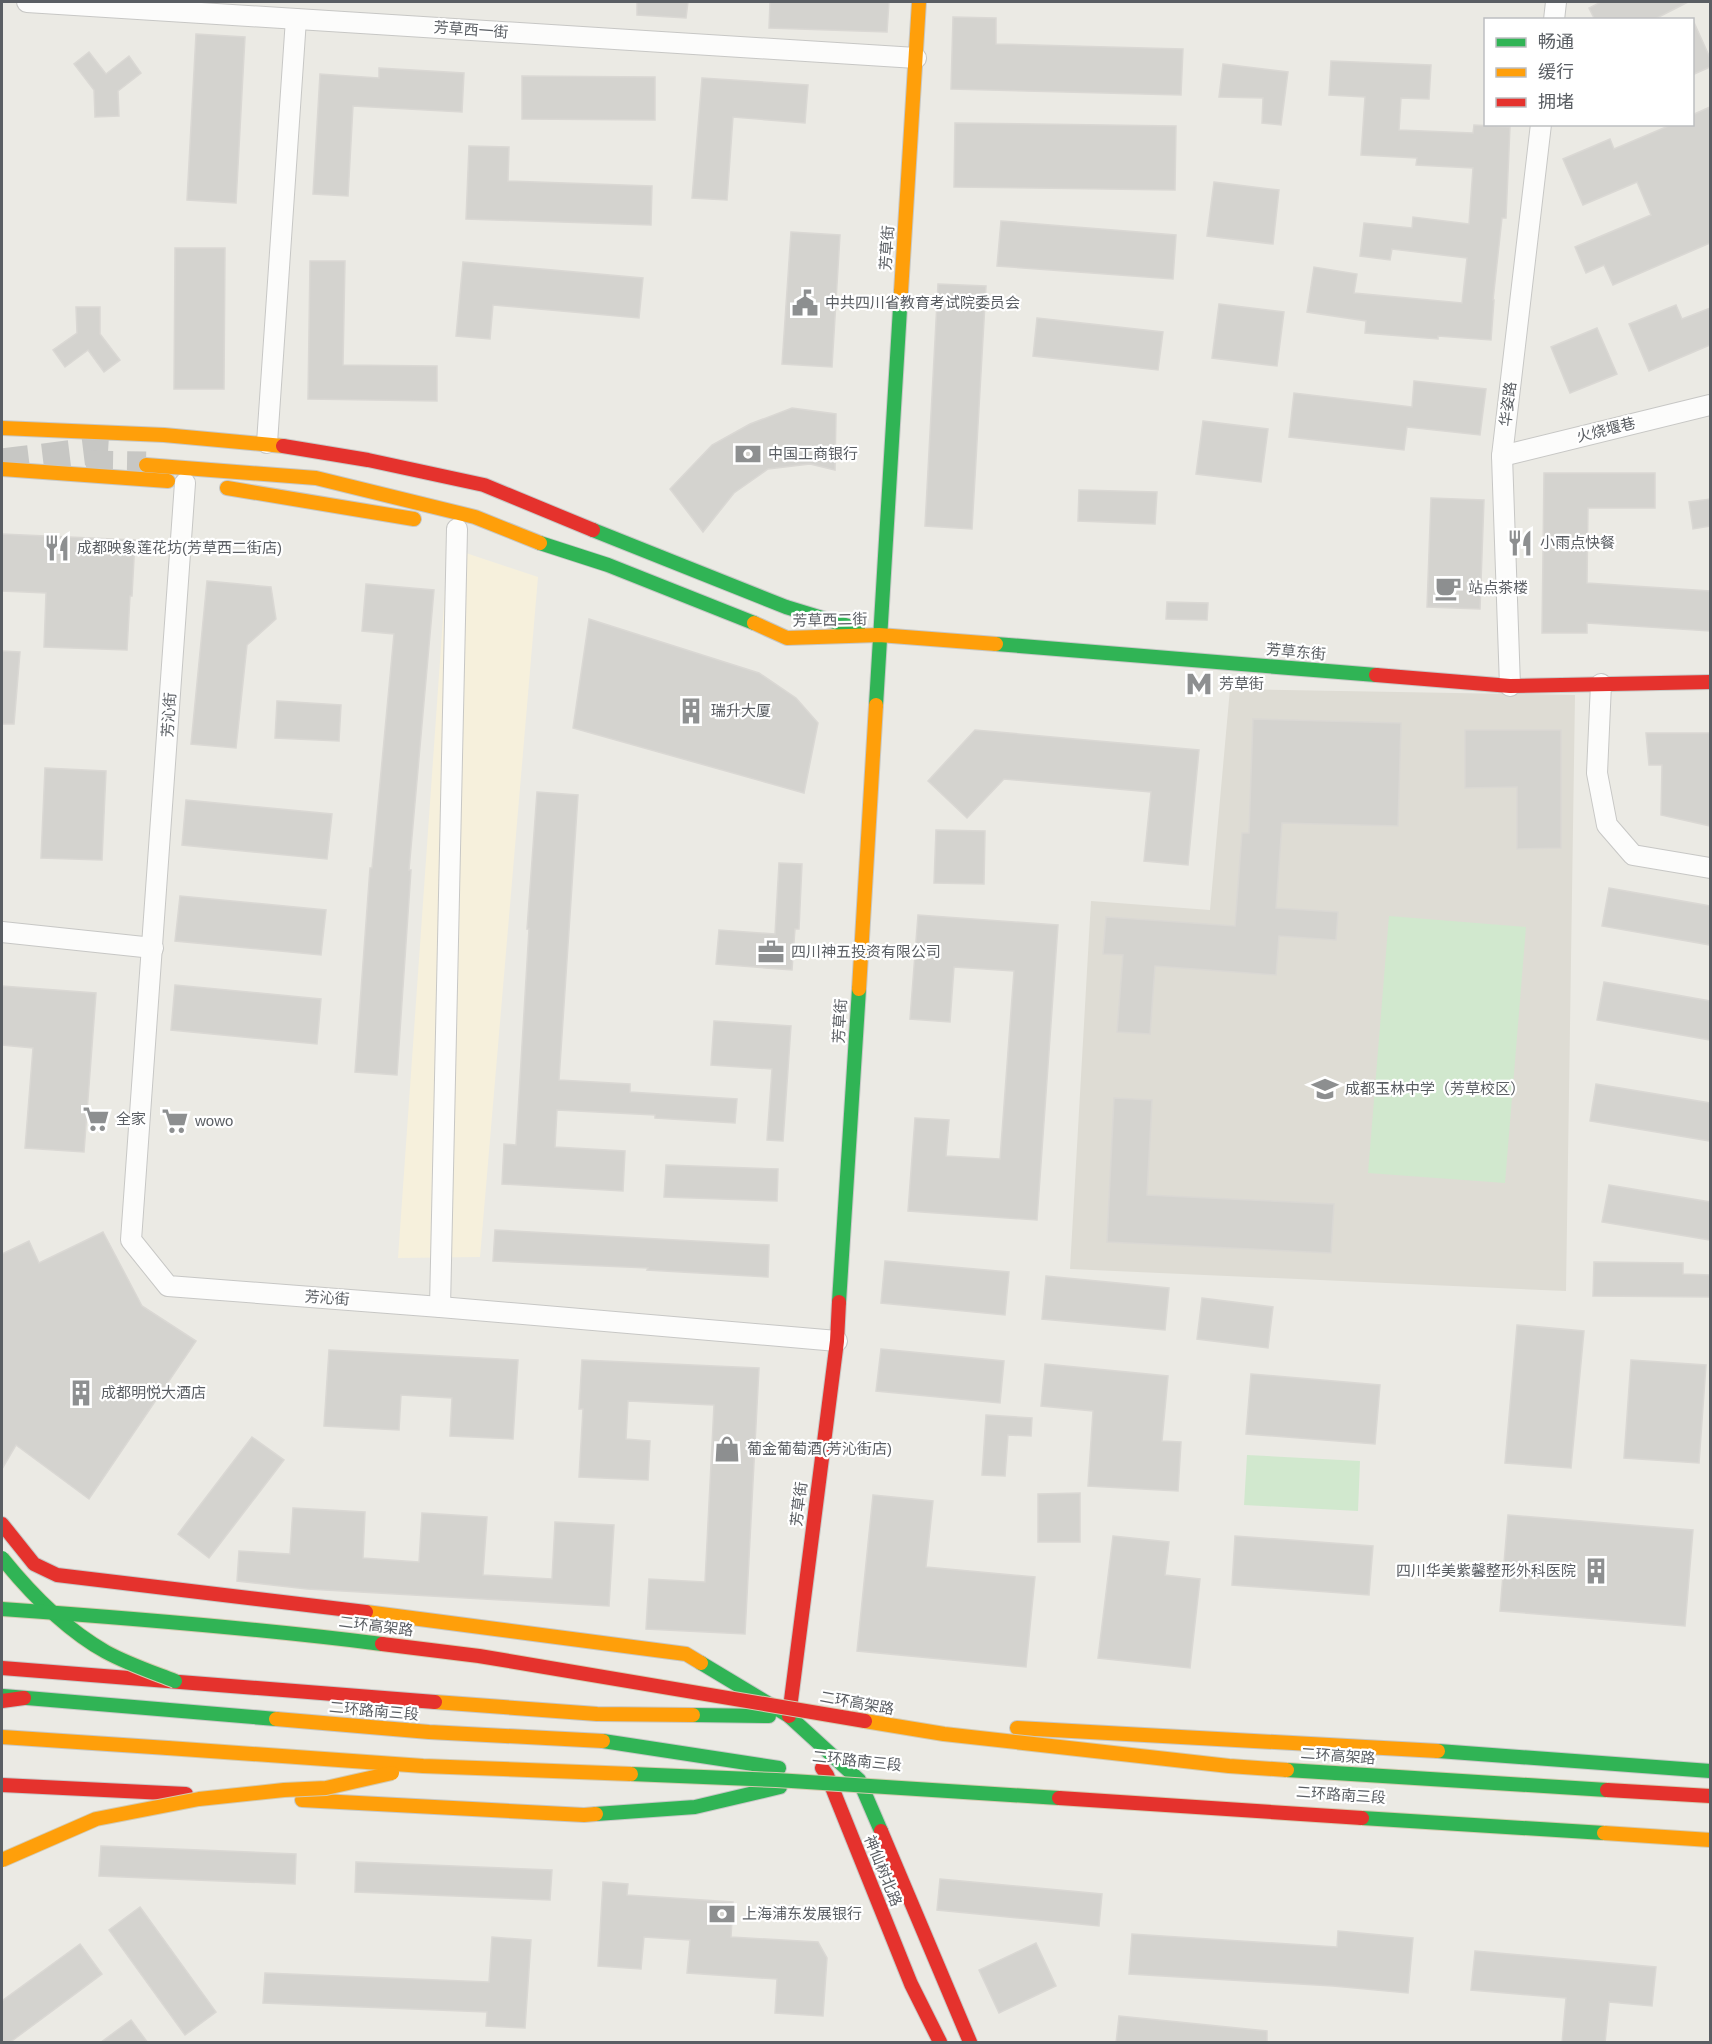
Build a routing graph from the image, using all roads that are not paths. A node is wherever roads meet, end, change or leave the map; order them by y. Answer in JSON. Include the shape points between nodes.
{"nodes":[{"id":1,"x":27,"y":2,"type":"edge"},
{"id":2,"x":919,"y":2,"type":"edge"},
{"id":3,"x":1556,"y":2,"type":"edge"},
{"id":4,"x":1554,"y":18,"type":"edge"},
{"id":5,"x":296,"y":19,"type":"junction"},
{"id":6,"x":916,"y":58,"type":"junction"},
{"id":7,"x":1541,"y":126,"type":"edge"},
{"id":8,"x":1710,"y":405,"type":"edge"},
{"id":9,"x":2,"y":428,"type":"edge"},
{"id":10,"x":267,"y":443,"type":"junction"},
{"id":11,"x":1502,"y":456,"type":"junction"},
{"id":12,"x":2,"y":469,"type":"edge"},
{"id":13,"x":191,"y":483,"type":"joint"},
{"id":14,"x":218,"y":487,"type":"dead end"},
{"id":15,"x":482,"y":506,"type":"dead end"},
{"id":16,"x":504,"y":510,"type":"dead end"},
{"id":17,"x":559,"y":517,"type":"junction"},
{"id":18,"x":423,"y":521,"type":"dead end"},
{"id":19,"x":462,"y":529,"type":"joint"},
{"id":20,"x":530,"y":540,"type":"junction"},
{"id":21,"x":879,"y":635,"type":"junction"},
{"id":22,"x":1710,"y":682,"type":"edge"},
{"id":23,"x":1601,"y":684,"type":"junction"},
{"id":24,"x":1510,"y":686,"type":"junction"},
{"id":25,"x":1710,"y":868,"type":"edge"},
{"id":26,"x":2,"y":932,"type":"edge"},
{"id":27,"x":153,"y":948,"type":"junction"},
{"id":28,"x":440,"y":1307,"type":"junction"},
{"id":29,"x":837,"y":1341,"type":"junction"},
{"id":30,"x":2,"y":1524,"type":"edge"},
{"id":31,"x":2,"y":1558,"type":"edge"},
{"id":32,"x":34,"y":1564,"type":"junction"},
{"id":33,"x":2,"y":1571,"type":"edge"},
{"id":34,"x":11,"y":1590,"type":"dead end"},
{"id":35,"x":53,"y":1596,"type":"dead end"},
{"id":36,"x":2,"y":1610,"type":"edge"},
{"id":37,"x":277,"y":1617,"type":"dead end"},
{"id":38,"x":303,"y":1634,"type":"junction"},
{"id":39,"x":2,"y":1668,"type":"edge"},
{"id":40,"x":175,"y":1681,"type":"junction"},
{"id":41,"x":2,"y":1699,"type":"edge"},
{"id":42,"x":789,"y":1716,"type":"junction"},
{"id":43,"x":2,"y":1737,"type":"edge"},
{"id":44,"x":423,"y":1766,"type":"junction"},
{"id":45,"x":1710,"y":1771,"type":"edge"},
{"id":46,"x":827,"y":1775,"type":"junction"},
{"id":47,"x":859,"y":1780,"type":"junction"},
{"id":48,"x":2,"y":1785,"type":"edge"},
{"id":49,"x":1710,"y":1796,"type":"edge"},
{"id":50,"x":1706,"y":1840,"type":"edge"},
{"id":51,"x":2,"y":1860,"type":"edge"},
{"id":52,"x":940,"y":2043,"type":"edge"},
{"id":53,"x":970,"y":2043,"type":"edge"}],
"edges":[{"from":1,"to":5,"type":"street","name":"芳草西一街"},
{"from":2,"to":6,"type":"main road","name":"芳草街"},
{"from":3,"to":4,"type":"street"},
{"from":5,"to":6,"type":"street","name":"芳草西一街"},
{"from":5,"to":10,"type":"street"},
{"from":6,"to":21,"type":"main road","name":"芳草街"},
{"from":7,"to":11,"type":"street","name":"华姿路"},
{"from":8,"to":11,"type":"street","name":"火烧堰巷"},
{"from":9,"to":10,"type":"main road"},
{"from":10,"to":17,"type":"main road","via":[[484,485]]},
{"from":11,"to":24,"type":"street","name":"华姿路"},
{"from":12,"to":13,"type":"main road"},
{"from":13,"to":27,"type":"street","name":"芳沁街"},
{"from":14,"to":18,"type":"main road"},
{"from":15,"to":20,"type":"main road","via":[[335,472],[223,459],[146,458],[316,478],[475,517]]},
{"from":16,"to":17,"type":"main road"},
{"from":17,"to":21,"type":"main road","name":"芳草西二街","via":[[786,607]]},
{"from":19,"to":20,"type":"main road"},
{"from":19,"to":28,"type":"street"},
{"from":20,"to":21,"type":"main road","name":"芳草西二街","via":[[608,565],[787,638]]},
{"from":21,"to":24,"type":"main road","name":"芳草东街"},
{"from":21,"to":29,"type":"main road","name":"芳草街"},
{"from":22,"to":23,"type":"main road","name":"芳草东街"},
{"from":23,"to":24,"type":"main road","name":"芳草东街"},
{"from":23,"to":25,"type":"street","via":[[1597,773],[1607,825],[1633,855]]},
{"from":26,"to":27,"type":"street"},
{"from":27,"to":28,"type":"street","name":"芳沁街","via":[[131,1240],[168,1286]]},
{"from":28,"to":29,"type":"street","name":"芳沁街"},
{"from":29,"to":42,"type":"main road","name":"芳草街"},
{"from":30,"to":32,"type":"main road"},
{"from":31,"to":40,"type":"main road","bridge":true,"via":[[45,1605],[82,1636],[118,1658]]},
{"from":32,"to":33,"type":"street"},
{"from":32,"to":42,"type":"main road","via":[[57,1575],[686,1654]]},
{"from":34,"to":35,"type":"main road"},
{"from":36,"to":38,"type":"main road","name":"二环高架路","bridge":true},
{"from":37,"to":38,"type":"main road"},
{"from":38,"to":49,"type":"main road","name":"二环高架路","bridge":true,"via":[[479,1656],[944,1734],[1229,1766]]},
{"from":39,"to":40,"type":"main road","name":"二环路南三段","bridge":true},
{"from":40,"to":42,"type":"main road","name":"二环路南三段","via":[[597,1714]]},
{"from":41,"to":46,"type":"main road","name":"二环路南三段","via":[[429,1732],[607,1741]]},
{"from":42,"to":45,"type":"main road","name":"二环路南三段","via":[[1417,1750]]},
{"from":42,"to":46,"type":"main road","name":"神仙树北路"},
{"from":42,"to":47,"type":"main road"},
{"from":43,"to":44,"type":"main road","bridge":true},
{"from":44,"to":50,"type":"main road","bridge":true,"via":[[776,1780]]},
{"from":44,"to":51,"type":"main road","bridge":true,"via":[[326,1788],[199,1798],[96,1819]]},
{"from":46,"to":47,"type":"main road","name":"二环路南三段"},
{"from":46,"to":48,"type":"main road","via":[[695,1807],[584,1815]]},
{"from":46,"to":52,"type":"main road","name":"神仙树北路","via":[[911,1984]]},
{"from":47,"to":50,"type":"main road","name":"二环路南三段","via":[[1080,1791]]},
{"from":47,"to":53,"type":"main road"}]}
